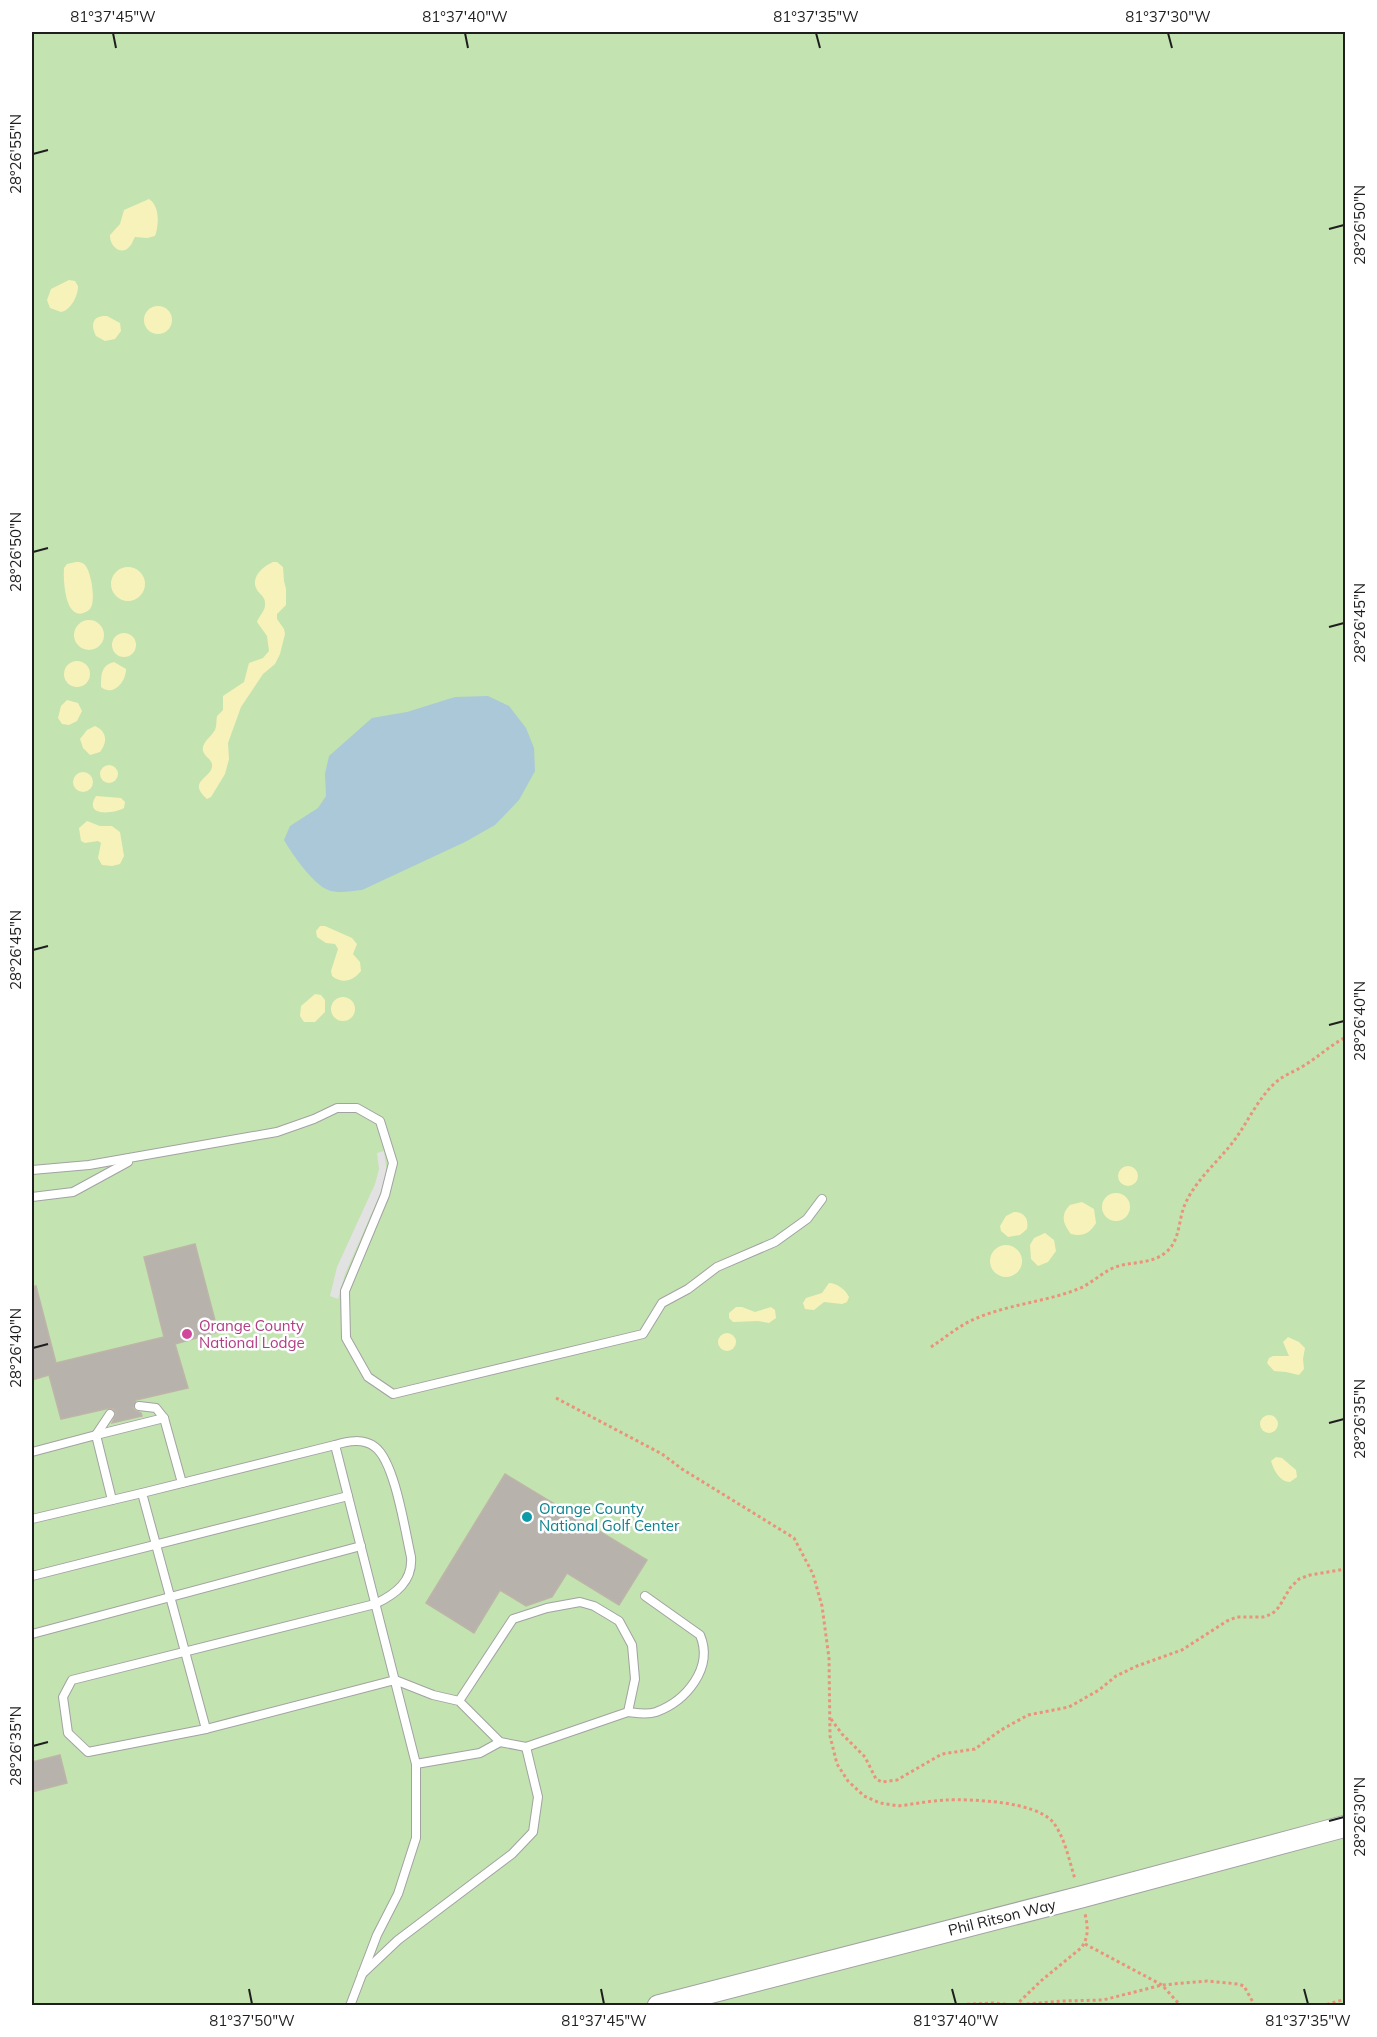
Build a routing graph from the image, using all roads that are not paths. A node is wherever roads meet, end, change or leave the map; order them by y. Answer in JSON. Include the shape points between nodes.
{"nodes":[{"id":1,"x":134,"y":1158,"type":"junction"},
{"id":2,"x":32,"y":1170,"type":"edge"},
{"id":3,"x":32,"y":1197,"type":"edge"},
{"id":4,"x":822,"y":1199,"type":"dead end"},
{"id":5,"x":139,"y":1406,"type":"dead end"},
{"id":6,"x":110,"y":1414,"type":"dead end"},
{"id":7,"x":164,"y":1418,"type":"junction"},
{"id":8,"x":96,"y":1436,"type":"junction"},
{"id":9,"x":335,"y":1445,"type":"junction"},
{"id":10,"x":32,"y":1452,"type":"edge"},
{"id":11,"x":182,"y":1483,"type":"junction"},
{"id":12,"x":142,"y":1493,"type":"junction"},
{"id":13,"x":348,"y":1496,"type":"junction"},
{"id":14,"x":112,"y":1500,"type":"junction"},
{"id":15,"x":32,"y":1519,"type":"edge"},
{"id":16,"x":156,"y":1545,"type":"junction"},
{"id":17,"x":361,"y":1546,"type":"junction"},
{"id":18,"x":32,"y":1576,"type":"edge"},
{"id":19,"x":645,"y":1596,"type":"dead end"},
{"id":20,"x":171,"y":1598,"type":"junction"},
{"id":21,"x":375,"y":1604,"type":"junction"},
{"id":22,"x":32,"y":1634,"type":"edge"},
{"id":23,"x":186,"y":1651,"type":"junction"},
{"id":24,"x":395,"y":1680,"type":"junction"},
{"id":25,"x":459,"y":1701,"type":"junction"},
{"id":26,"x":628,"y":1712,"type":"junction"},
{"id":27,"x":206,"y":1729,"type":"junction"},
{"id":28,"x":500,"y":1742,"type":"junction"},
{"id":29,"x":526,"y":1748,"type":"junction"},
{"id":30,"x":417,"y":1764,"type":"junction"},
{"id":31,"x":1346,"y":1826,"type":"edge"},
{"id":32,"x":360,"y":1976,"type":"junction"},
{"id":33,"x":350,"y":2006,"type":"edge"},
{"id":34,"x":658,"y":2006,"type":"edge"}],
"edges":[{"from":1,"to":2,"type":"lane"},
{"from":1,"to":3,"type":"lane","via":[[73,1192]]},
{"from":1,"to":4,"type":"lane","via":[[277,1132],[337,1108],[357,1108],[380,1121],[393,1163],[385,1195],[345,1291],[345,1338],[368,1377],[393,1394],[643,1334],[662,1304],[717,1267],[775,1242],[807,1219]]},
{"from":5,"to":7,"type":"lane","via":[[156,1408]]},
{"from":6,"to":8,"type":"lane"},
{"from":7,"to":8,"type":"lane"},
{"from":7,"to":11,"type":"lane"},
{"from":8,"to":10,"type":"lane"},
{"from":8,"to":14,"type":"lane"},
{"from":9,"to":11,"type":"lane"},
{"from":9,"to":13,"type":"lane"},
{"from":9,"to":21,"type":"lane","via":[[350,1441],[374,1446],[391,1474],[412,1568],[399,1589]]},
{"from":11,"to":12,"type":"lane"},
{"from":12,"to":14,"type":"lane"},
{"from":12,"to":16,"type":"lane"},
{"from":13,"to":16,"type":"lane"},
{"from":13,"to":17,"type":"lane"},
{"from":14,"to":15,"type":"lane"},
{"from":16,"to":18,"type":"lane"},
{"from":16,"to":20,"type":"lane"},
{"from":17,"to":20,"type":"lane"},
{"from":17,"to":21,"type":"lane"},
{"from":19,"to":26,"type":"lane","via":[[700,1635],[704,1655],[696,1680],[679,1699],[654,1712]]},
{"from":20,"to":22,"type":"lane"},
{"from":20,"to":23,"type":"lane"},
{"from":21,"to":23,"type":"lane"},
{"from":21,"to":24,"type":"lane"},
{"from":23,"to":27,"type":"lane"},
{"from":23,"to":27,"type":"lane","via":[[72,1680],[63,1697],[68,1733],[88,1752]]},
{"from":24,"to":25,"type":"lane"},
{"from":24,"to":27,"type":"lane"},
{"from":24,"to":30,"type":"lane"},
{"from":25,"to":26,"type":"lane","via":[[513,1619],[580,1602],[619,1622],[632,1645],[635,1680]]},
{"from":25,"to":28,"type":"lane"},
{"from":26,"to":29,"type":"lane"},
{"from":28,"to":29,"type":"lane"},
{"from":28,"to":30,"type":"lane","via":[[480,1753]]},
{"from":29,"to":32,"type":"lane","via":[[538,1797],[533,1832],[512,1854],[398,1940]]},
{"from":30,"to":32,"type":"lane","via":[[416,1838],[398,1894]]},
{"from":31,"to":34,"type":"street","name":"Phil Ritson Way"},
{"from":32,"to":33,"type":"lane"}]}
